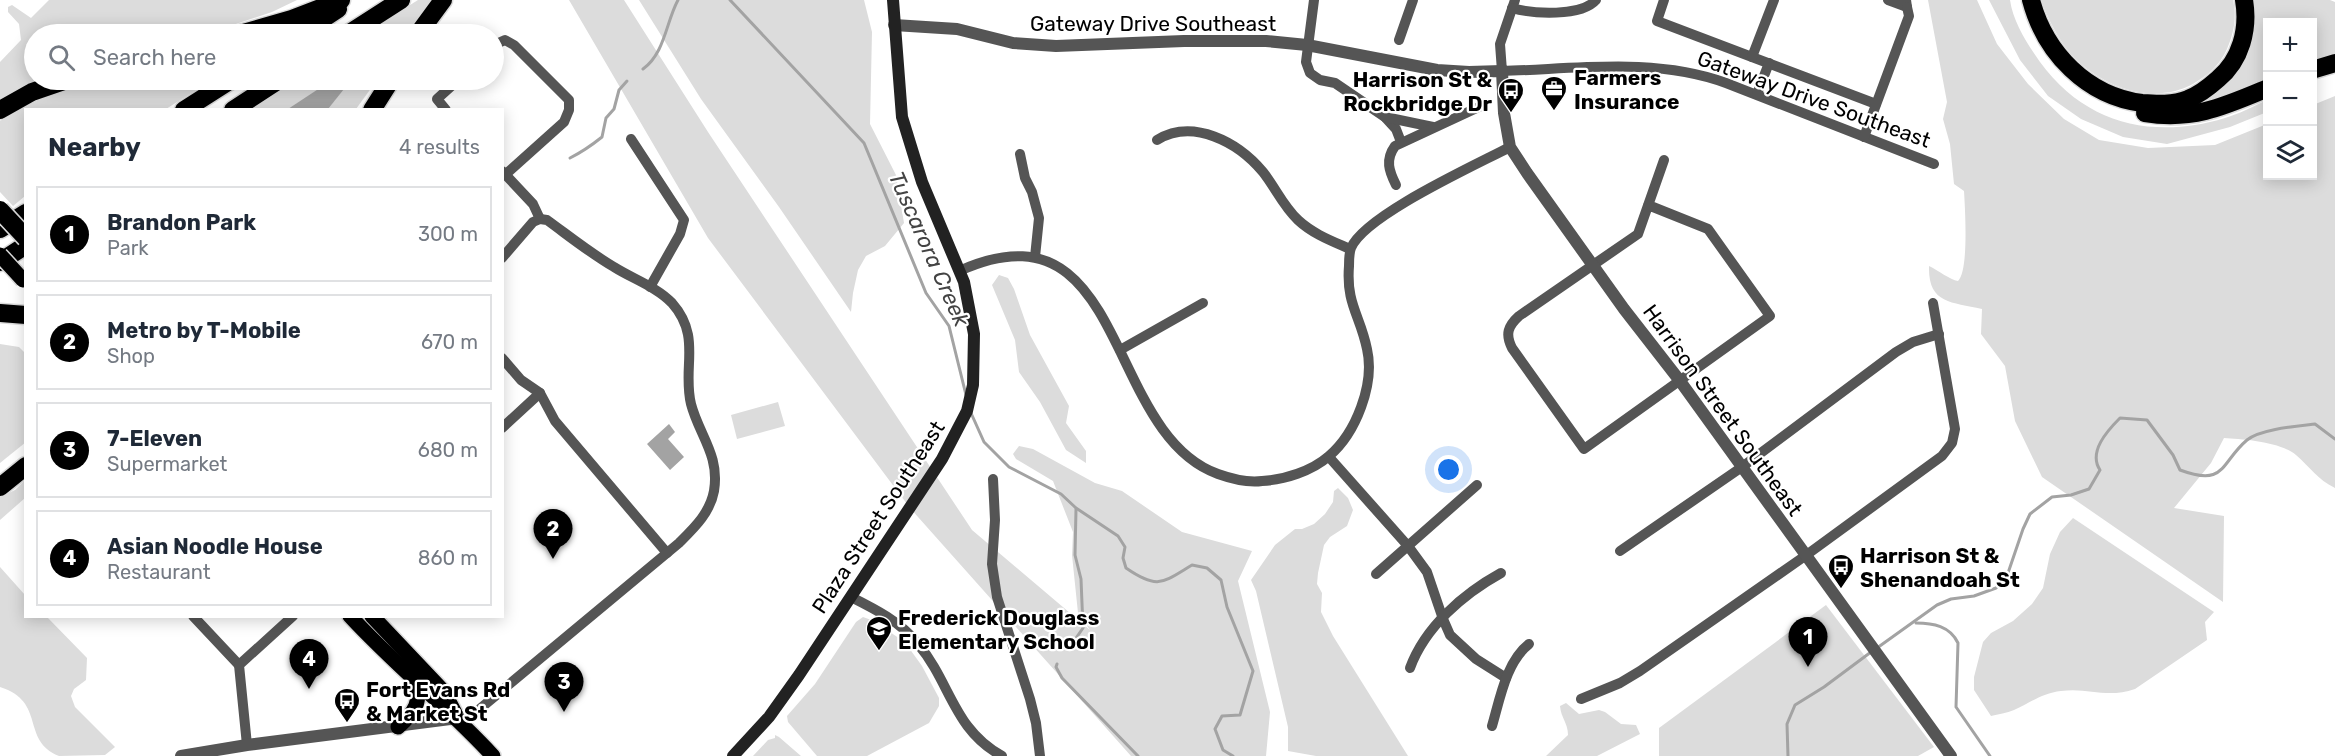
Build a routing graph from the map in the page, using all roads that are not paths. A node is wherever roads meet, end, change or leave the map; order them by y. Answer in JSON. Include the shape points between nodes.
{"nodes":[{"id":1,"x":341,"y":0,"type":"edge"},
{"id":2,"x":352,"y":0,"type":"edge"},
{"id":3,"x":401,"y":0,"type":"edge"},
{"id":4,"x":443,"y":0,"type":"edge"},
{"id":5,"x":893,"y":0,"type":"edge"},
{"id":6,"x":1314,"y":0,"type":"edge"},
{"id":7,"x":1413,"y":0,"type":"edge"},
{"id":8,"x":1596,"y":0,"type":"edge"},
{"id":9,"x":1664,"y":0,"type":"edge"},
{"id":10,"x":1774,"y":0,"type":"edge"},
{"id":11,"x":1888,"y":0,"type":"edge"},
{"id":12,"x":2020,"y":0,"type":"edge"},
{"id":13,"x":2031,"y":0,"type":"edge"},
{"id":14,"x":2244,"y":0,"type":"edge"},
{"id":15,"x":1906,"y":3,"type":"edge"},
{"id":16,"x":1513,"y":4,"type":"edge"},
{"id":17,"x":275,"y":24,"type":"edge"},
{"id":18,"x":315,"y":24,"type":"edge"},
{"id":19,"x":364,"y":24,"type":"edge"},
{"id":20,"x":425,"y":24,"type":"edge"},
{"id":21,"x":894,"y":26,"type":"junction"},
{"id":22,"x":504,"y":40,"type":"edge"},
{"id":23,"x":1399,"y":40,"type":"dead end"},
{"id":24,"x":1307,"y":45,"type":"junction"},
{"id":25,"x":1752,"y":57,"type":"junction"},
{"id":26,"x":1769,"y":63,"type":"junction"},
{"id":27,"x":2335,"y":63,"type":"edge"},
{"id":28,"x":2317,"y":69,"type":"edge"},
{"id":29,"x":1502,"y":71,"type":"junction"},
{"id":30,"x":38,"y":90,"type":"edge"},
{"id":31,"x":215,"y":90,"type":"edge"},
{"id":32,"x":264,"y":90,"type":"edge"},
{"id":33,"x":385,"y":90,"type":"edge"},
{"id":34,"x":447,"y":90,"type":"edge"},
{"id":35,"x":2263,"y":90,"type":"edge"},
{"id":36,"x":1757,"y":94,"type":"junction"},
{"id":37,"x":1876,"y":104,"type":"junction"},
{"id":38,"x":1481,"y":106,"type":"dead end"},
{"id":39,"x":187,"y":108,"type":"edge"},
{"id":40,"x":237,"y":108,"type":"edge"},
{"id":41,"x":375,"y":108,"type":"edge"},
{"id":42,"x":444,"y":108,"type":"edge"},
{"id":43,"x":0,"y":110,"type":"edge"},
{"id":44,"x":1385,"y":117,"type":"junction"},
{"id":45,"x":1434,"y":127,"type":"junction"},
{"id":46,"x":1864,"y":137,"type":"junction"},
{"id":47,"x":631,"y":140,"type":"dead end"},
{"id":48,"x":1157,"y":140,"type":"dead end"},
{"id":49,"x":1401,"y":142,"type":"junction"},
{"id":50,"x":1510,"y":147,"type":"junction"},
{"id":51,"x":1020,"y":154,"type":"dead end"},
{"id":52,"x":1664,"y":160,"type":"dead end"},
{"id":53,"x":1934,"y":164,"type":"dead end"},
{"id":54,"x":504,"y":172,"type":"edge"},
{"id":55,"x":1396,"y":185,"type":"dead end"},
{"id":56,"x":1648,"y":205,"type":"junction"},
{"id":57,"x":0,"y":210,"type":"edge"},
{"id":58,"x":24,"y":214,"type":"edge"},
{"id":59,"x":540,"y":219,"type":"junction"},
{"id":60,"x":0,"y":229,"type":"edge"},
{"id":61,"x":24,"y":236,"type":"edge"},
{"id":62,"x":24,"y":246,"type":"edge"},
{"id":63,"x":1350,"y":249,"type":"junction"},
{"id":64,"x":0,"y":255,"type":"edge"},
{"id":65,"x":504,"y":256,"type":"edge"},
{"id":66,"x":1035,"y":257,"type":"junction"},
{"id":67,"x":0,"y":262,"type":"edge"},
{"id":68,"x":1592,"y":264,"type":"junction"},
{"id":69,"x":959,"y":271,"type":"junction"},
{"id":70,"x":24,"y":281,"type":"edge"},
{"id":71,"x":650,"y":287,"type":"junction"},
{"id":72,"x":1203,"y":303,"type":"dead end"},
{"id":73,"x":1933,"y":303,"type":"dead end"},
{"id":74,"x":0,"y":313,"type":"edge"},
{"id":75,"x":24,"y":315,"type":"edge"},
{"id":76,"x":1939,"y":334,"type":"junction"},
{"id":77,"x":1120,"y":350,"type":"junction"},
{"id":78,"x":504,"y":360,"type":"edge"},
{"id":79,"x":1680,"y":381,"type":"junction"},
{"id":80,"x":540,"y":393,"type":"junction"},
{"id":81,"x":504,"y":426,"type":"edge"},
{"id":82,"x":1329,"y":457,"type":"junction"},
{"id":83,"x":1742,"y":467,"type":"junction"},
{"id":84,"x":24,"y":468,"type":"edge"},
{"id":85,"x":993,"y":479,"type":"dead end"},
{"id":86,"x":1477,"y":485,"type":"dead end"},
{"id":87,"x":0,"y":487,"type":"edge"},
{"id":88,"x":1408,"y":546,"type":"junction"},
{"id":89,"x":1620,"y":551,"type":"dead end"},
{"id":90,"x":667,"y":553,"type":"junction"},
{"id":91,"x":1805,"y":556,"type":"junction"},
{"id":92,"x":1501,"y":573,"type":"dead end"},
{"id":93,"x":1376,"y":574,"type":"dead end"},
{"id":94,"x":851,"y":597,"type":"junction"},
{"id":95,"x":196,"y":618,"type":"edge"},
{"id":96,"x":291,"y":618,"type":"edge"},
{"id":97,"x":352,"y":618,"type":"edge"},
{"id":98,"x":374,"y":618,"type":"edge"},
{"id":99,"x":1443,"y":619,"type":"junction"},
{"id":100,"x":1529,"y":645,"type":"dead end"},
{"id":101,"x":239,"y":665,"type":"junction"},
{"id":102,"x":1410,"y":668,"type":"dead end"},
{"id":103,"x":1506,"y":678,"type":"junction"},
{"id":104,"x":413,"y":680,"type":"junction"},
{"id":105,"x":1581,"y":699,"type":"dead end"},
{"id":106,"x":458,"y":718,"type":"junction"},
{"id":107,"x":1492,"y":726,"type":"dead end"},
{"id":108,"x":398,"y":727,"type":"junction"},
{"id":109,"x":247,"y":745,"type":"junction"},
{"id":110,"x":182,"y":756,"type":"edge"},
{"id":111,"x":493,"y":756,"type":"edge"},
{"id":112,"x":733,"y":756,"type":"edge"},
{"id":113,"x":1002,"y":756,"type":"edge"},
{"id":114,"x":1040,"y":756,"type":"edge"},
{"id":115,"x":1951,"y":756,"type":"edge"}],
"edges":[{"from":1,"to":17,"type":"highway"},
{"from":2,"to":18,"type":"highway"},
{"from":3,"to":19,"type":"highway"},
{"from":4,"to":20,"type":"highway"},
{"from":5,"to":21,"type":"main road","name":"Plaza Street Southeast"},
{"from":6,"to":24,"type":"street"},
{"from":7,"to":23,"type":"street"},
{"from":8,"to":16,"type":"street","via":[[1576,11],[1526,12]]},
{"from":9,"to":25,"type":"street","via":[[1657,21]]},
{"from":10,"to":25,"type":"street"},
{"from":11,"to":15,"type":"street"},
{"from":12,"to":35,"type":"highway","via":[[2034,34],[2052,61],[2082,88],[2117,106],[2158,116],[2189,115],[2218,109]]},
{"from":13,"to":14,"type":"highway","via":[[2047,39],[2078,76],[2120,98],[2164,104],[2196,96],[2229,68],[2243,38]]},
{"from":15,"to":37,"type":"street","via":[[1909,16]]},
{"from":16,"to":29,"type":"street","via":[[1500,44]]},
{"from":21,"to":24,"type":"street","name":"Gateway Drive Southeast","via":[[957,29],[1013,43],[1056,46],[1237,40]]},
{"from":21,"to":69,"type":"main road","name":"Plaza Street Southeast","via":[[902,117],[922,182]]},
{"from":22,"to":54,"type":"street","via":[[514,45],[569,100],[564,122]]},
{"from":24,"to":29,"type":"street","name":"Gateway Drive Southeast","via":[[1437,70]]},
{"from":24,"to":44,"type":"street","via":[[1310,73],[1335,83]]},
{"from":25,"to":26,"type":"street"},
{"from":26,"to":36,"type":"street"},
{"from":26,"to":37,"type":"street"},
{"from":27,"to":28,"type":"highway"},
{"from":29,"to":36,"type":"street","name":"Gateway Drive Southeast","via":[[1654,67],[1710,77]]},
{"from":29,"to":50,"type":"street","name":"Harrison Street Southeast"},
{"from":30,"to":43,"type":"highway"},
{"from":31,"to":39,"type":"highway"},
{"from":32,"to":40,"type":"highway"},
{"from":33,"to":41,"type":"highway"},
{"from":34,"to":42,"type":"street","via":[[437,99]]},
{"from":36,"to":46,"type":"street","name":"Gateway Drive Southeast"},
{"from":37,"to":46,"type":"street"},
{"from":38,"to":45,"type":"street"},
{"from":44,"to":45,"type":"street"},
{"from":44,"to":49,"type":"street"},
{"from":45,"to":49,"type":"street"},
{"from":46,"to":53,"type":"street","name":"Gateway Drive Southeast"},
{"from":47,"to":71,"type":"street","via":[[684,220]]},
{"from":48,"to":63,"type":"street","via":[[1170,132],[1189,130],[1230,144],[1262,171],[1298,220],[1313,232]]},
{"from":49,"to":55,"type":"street","via":[[1393,148],[1388,163]]},
{"from":50,"to":63,"type":"street","via":[[1380,218]]},
{"from":50,"to":68,"type":"street","name":"Harrison Street Southeast"},
{"from":51,"to":66,"type":"street","via":[[1039,218]]},
{"from":52,"to":56,"type":"street"},
{"from":54,"to":59,"type":"street","via":[[534,204]]},
{"from":56,"to":68,"type":"street","via":[[1638,234]]},
{"from":56,"to":79,"type":"street","via":[[1708,229],[1770,315]]},
{"from":57,"to":61,"type":"highway","bridge":true},
{"from":58,"to":60,"type":"highway"},
{"from":59,"to":65,"type":"street"},
{"from":59,"to":71,"type":"street"},
{"from":62,"to":67,"type":"highway"},
{"from":63,"to":82,"type":"street","via":[[1349,293],[1368,350],[1368,372],[1361,406]]},
{"from":64,"to":70,"type":"main road","bridge":true},
{"from":66,"to":69,"type":"street","via":[[1004,256]]},
{"from":66,"to":77,"type":"street","via":[[1054,265],[1081,285]]},
{"from":68,"to":79,"type":"street","name":"Harrison Street Southeast"},
{"from":68,"to":79,"type":"street","via":[[1511,322],[1507,333],[1512,348],[1584,449]]},
{"from":69,"to":94,"type":"main road","name":"Plaza Street Southeast","via":[[975,334],[967,411],[948,450]]},
{"from":71,"to":90,"type":"street","via":[[671,302],[689,333],[688,386],[714,463],[710,504],[699,522]]},
{"from":72,"to":77,"type":"street"},
{"from":73,"to":76,"type":"street"},
{"from":74,"to":75,"type":"highway"},
{"from":76,"to":83,"type":"street","via":[[1896,352]]},
{"from":76,"to":91,"type":"street","via":[[1954,422],[1949,448]]},
{"from":77,"to":82,"type":"street","via":[[1167,437],[1204,468],[1236,479],[1262,481],[1305,470]]},
{"from":78,"to":80,"type":"street","via":[[520,380]]},
{"from":79,"to":83,"type":"street","name":"Harrison Street Southeast"},
{"from":80,"to":81,"type":"street"},
{"from":80,"to":90,"type":"street","via":[[555,421]]},
{"from":82,"to":88,"type":"street"},
{"from":83,"to":89,"type":"street"},
{"from":83,"to":91,"type":"street","name":"Harrison Street Southeast"},
{"from":84,"to":87,"type":"highway"},
{"from":85,"to":114,"type":"street","via":[[992,564],[997,597],[1030,699]]},
{"from":86,"to":88,"type":"street"},
{"from":88,"to":93,"type":"street"},
{"from":88,"to":99,"type":"street","via":[[1427,572]]},
{"from":90,"to":106,"type":"street","via":[[476,712]]},
{"from":91,"to":105,"type":"street","via":[[1640,672]]},
{"from":91,"to":115,"type":"street","name":"Harrison Street Southeast"},
{"from":92,"to":99,"type":"street","via":[[1467,595]]},
{"from":94,"to":112,"type":"main road","name":"Plaza Street Southeast","via":[[769,717]]},
{"from":94,"to":113,"type":"street","via":[[893,621],[917,642],[970,732]]},
{"from":95,"to":101,"type":"street"},
{"from":96,"to":101,"type":"street"},
{"from":97,"to":104,"type":"main road"},
{"from":98,"to":106,"type":"main road","via":[[444,692]]},
{"from":99,"to":102,"type":"street","via":[[1422,640]]},
{"from":99,"to":103,"type":"street","via":[[1450,635],[1466,651]]},
{"from":100,"to":103,"type":"street"},
{"from":101,"to":109,"type":"street"},
{"from":103,"to":107,"type":"street"},
{"from":104,"to":106,"type":"main road"},
{"from":104,"to":108,"type":"main road","via":[[418,690],[416,707]]},
{"from":106,"to":108,"type":"street"},
{"from":106,"to":111,"type":"main road"},
{"from":108,"to":109,"type":"street"},
{"from":109,"to":110,"type":"street"}]}
